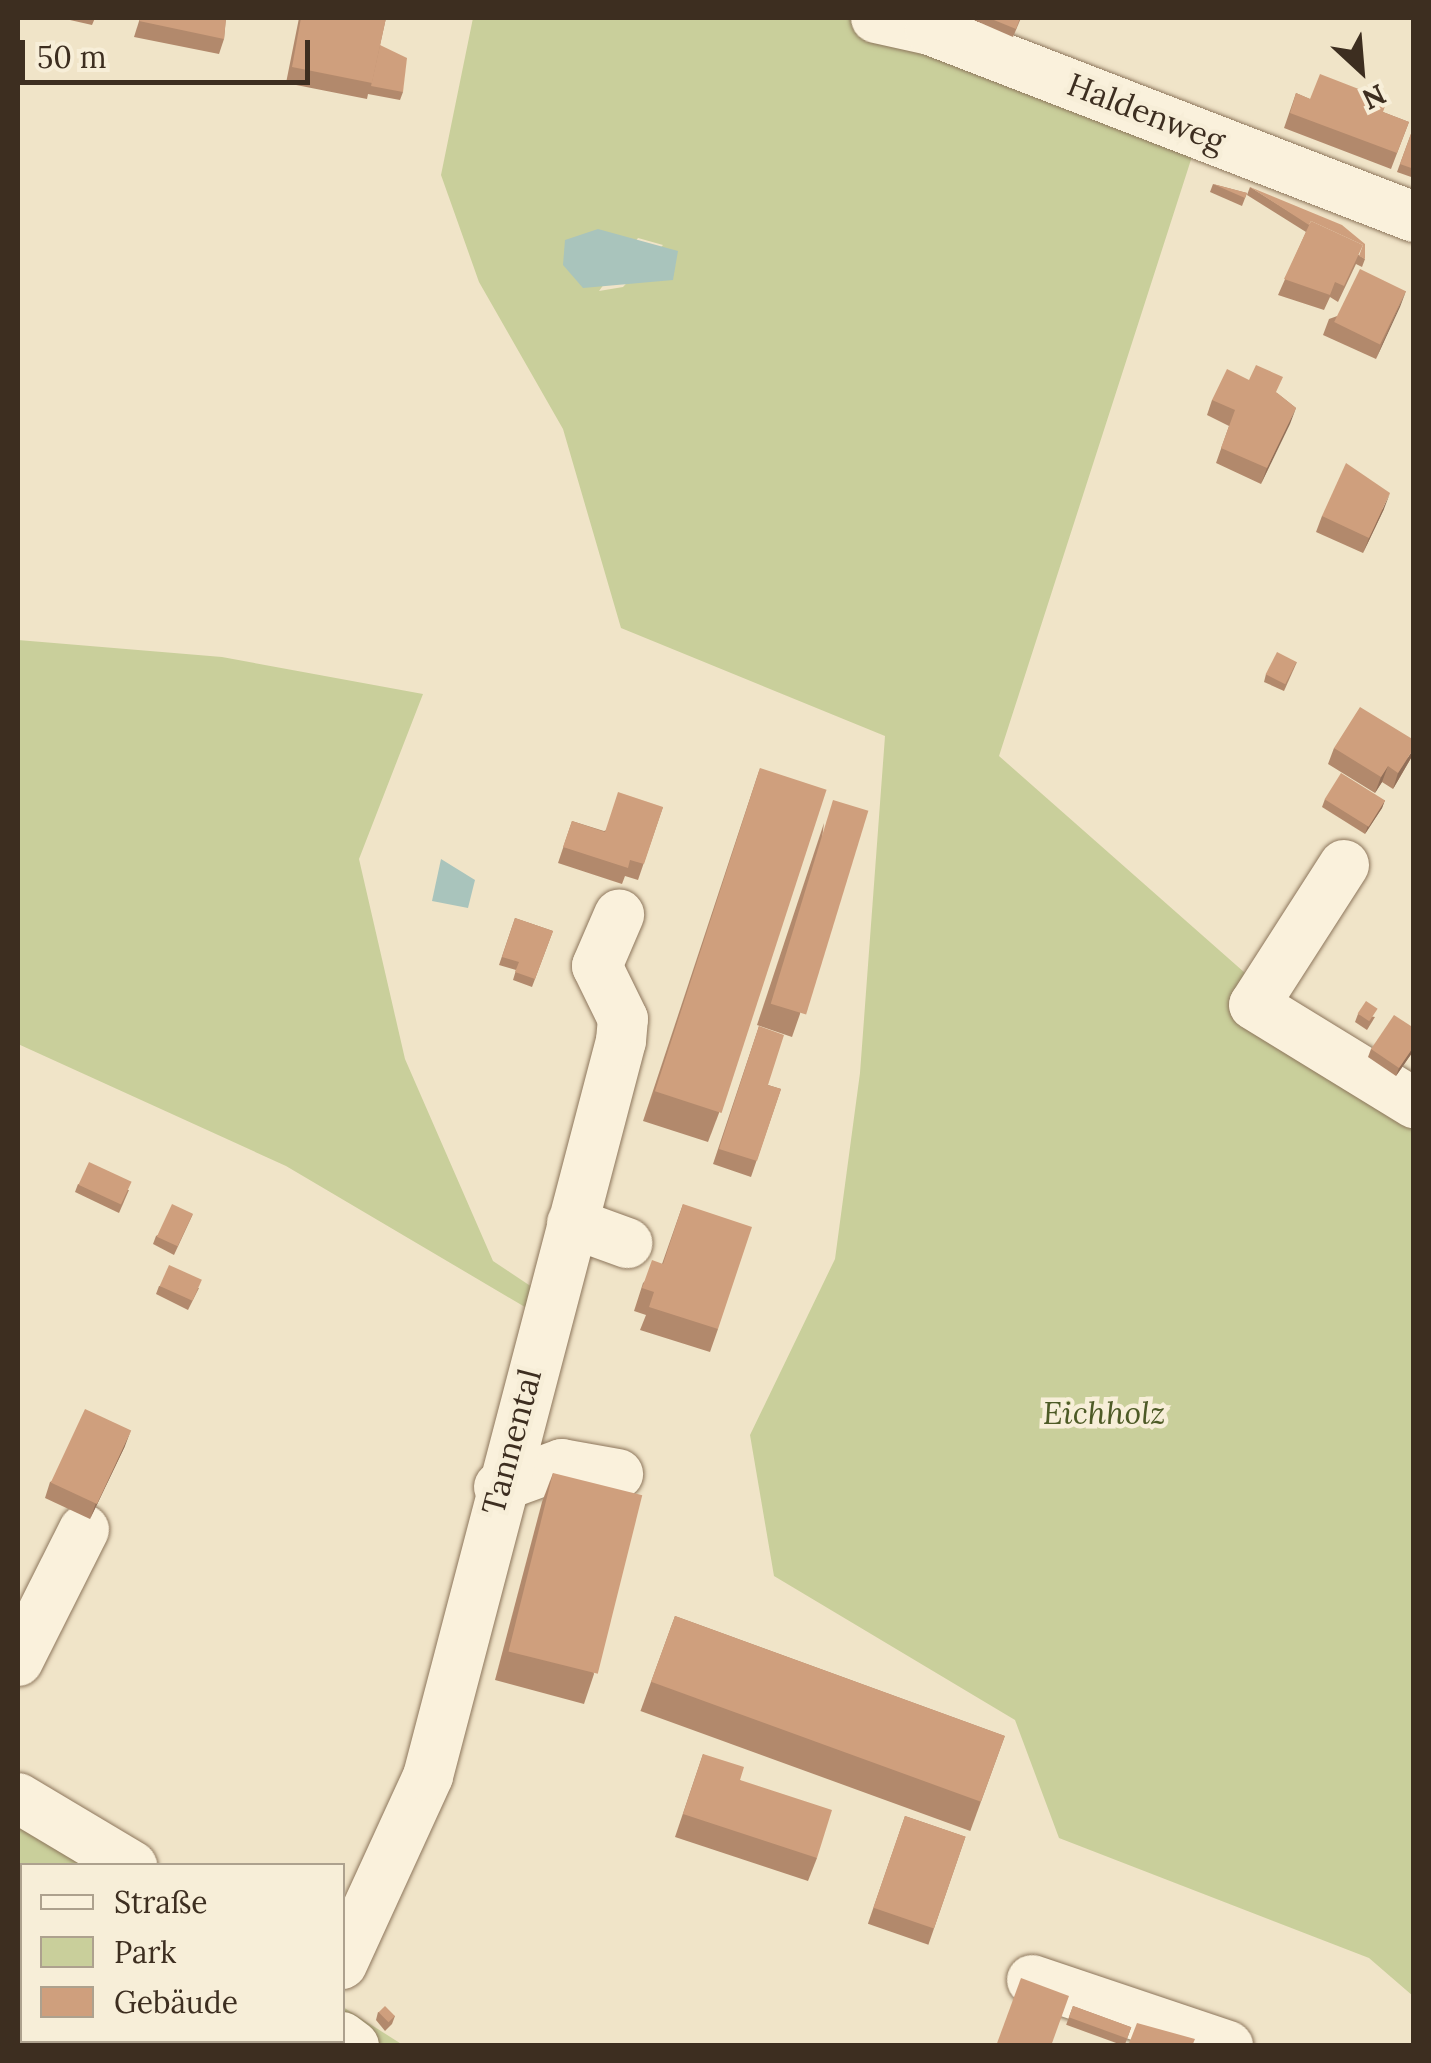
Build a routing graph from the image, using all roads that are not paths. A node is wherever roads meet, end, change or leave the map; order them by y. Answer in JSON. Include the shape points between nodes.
{"nodes":[{"id":1,"x":876,"y":18,"type":"edge"},
{"id":2,"x":1414,"y":217,"type":"edge"},
{"id":3,"x":1344,"y":866,"type":"dead end"},
{"id":4,"x":618,"y":915,"type":"dead end"},
{"id":5,"x":1414,"y":1103,"type":"edge"},
{"id":6,"x":572,"y":1223,"type":"junction"},
{"id":7,"x":627,"y":1243,"type":"dead end"},
{"id":8,"x":618,"y":1474,"type":"dead end"},
{"id":9,"x":499,"y":1487,"type":"junction"},
{"id":10,"x":84,"y":1530,"type":"dead end"},
{"id":11,"x":18,"y":1661,"type":"edge"},
{"id":12,"x":18,"y":1798,"type":"edge"},
{"id":13,"x":127,"y":1863,"type":"edge"},
{"id":14,"x":345,"y":1957,"type":"edge"},
{"id":15,"x":1032,"y":1980,"type":"edge"},
{"id":16,"x":1228,"y":2046,"type":"edge"}],
"edges":[{"from":1,"to":2,"type":"street","name":"Haldenweg","via":[[930,30]]},
{"from":3,"to":5,"type":"street","via":[[1254,1004]]},
{"from":4,"to":6,"type":"street","name":"Tannental","via":[[578,961],[623,1019]]},
{"from":6,"to":7,"type":"street"},
{"from":6,"to":9,"type":"street","name":"Tannental"},
{"from":8,"to":9,"type":"street","via":[[562,1464]]},
{"from":9,"to":14,"type":"street","name":"Tannental","via":[[428,1776]]},
{"from":10,"to":11,"type":"street"},
{"from":12,"to":13,"type":"street"},
{"from":15,"to":16,"type":"street"}]}
